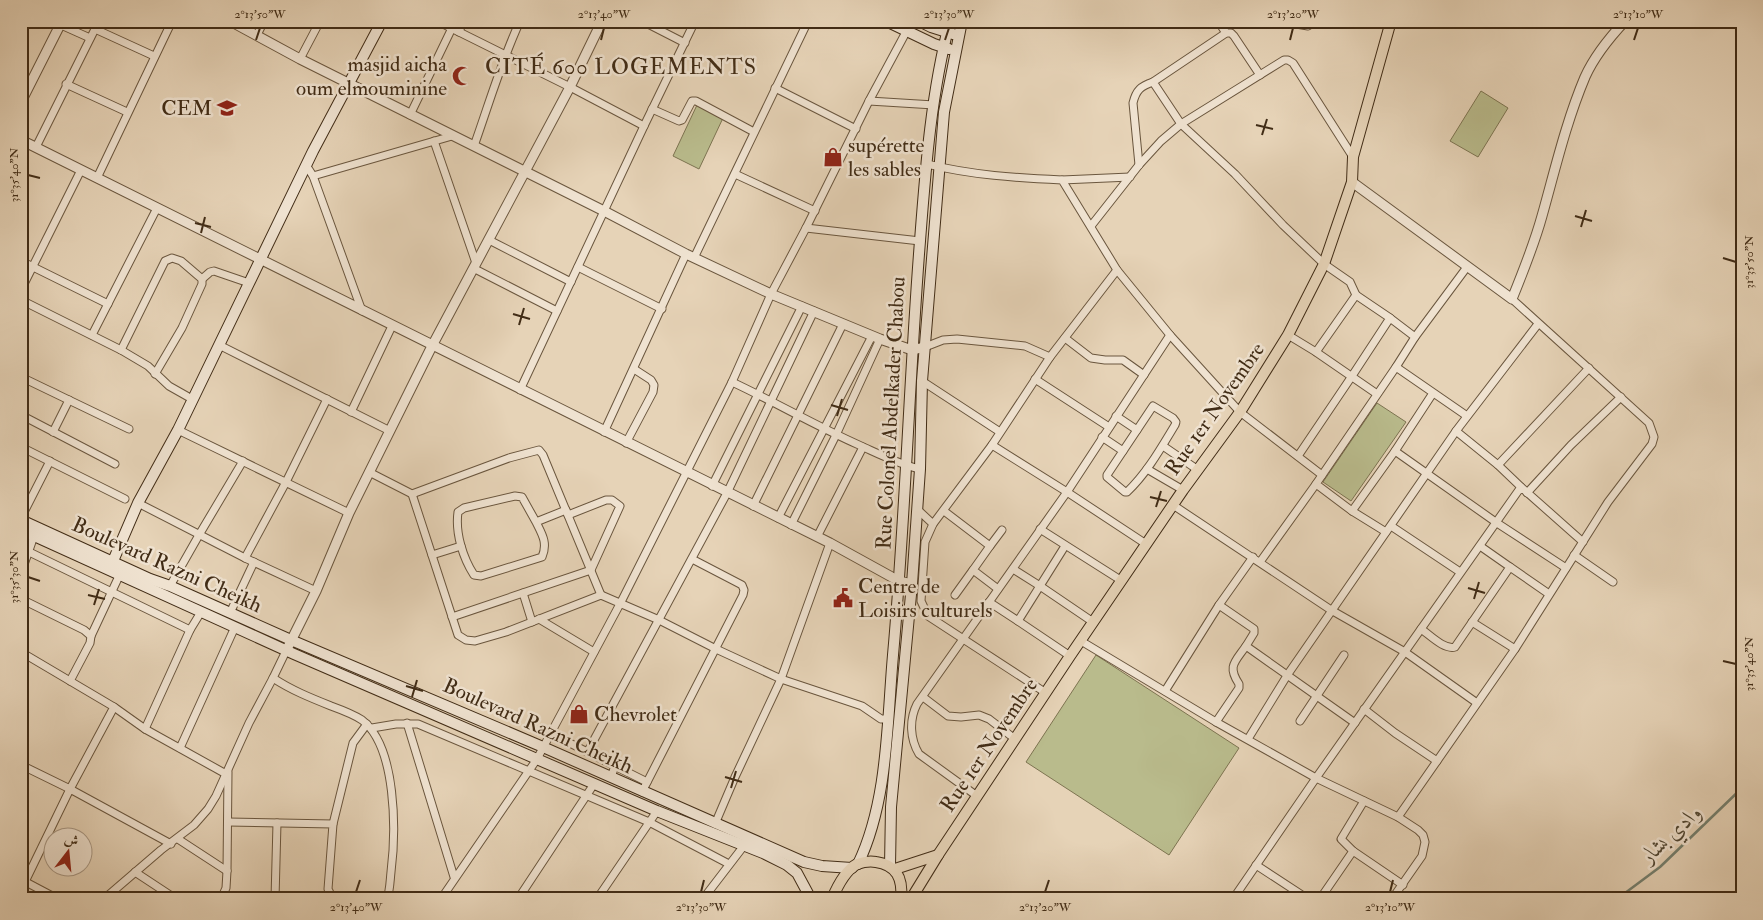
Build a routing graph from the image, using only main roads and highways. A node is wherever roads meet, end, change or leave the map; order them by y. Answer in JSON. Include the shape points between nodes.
{"nodes":[{"id":1,"x":382,"y":21,"type":"edge"},
{"id":2,"x":886,"y":21,"type":"edge"},
{"id":3,"x":919,"y":21,"type":"edge"},
{"id":4,"x":950,"y":21,"type":"edge"},
{"id":5,"x":962,"y":21,"type":"edge"},
{"id":6,"x":1391,"y":21,"type":"edge"},
{"id":7,"x":948,"y":32,"type":"junction"},
{"id":8,"x":959,"y":35,"type":"junction"},
{"id":9,"x":944,"y":48,"type":"junction"},
{"id":10,"x":955,"y":50,"type":"junction"},
{"id":11,"x":21,"y":519,"type":"edge"},
{"id":12,"x":21,"y":530,"type":"edge"},
{"id":13,"x":111,"y":566,"type":"junction"},
{"id":14,"x":747,"y":841,"type":"junction"},
{"id":15,"x":938,"y":856,"type":"junction"},
{"id":16,"x":855,"y":866,"type":"junction"},
{"id":17,"x":892,"y":868,"type":"junction"},
{"id":18,"x":811,"y":899,"type":"edge"},
{"id":19,"x":832,"y":899,"type":"edge"},
{"id":20,"x":901,"y":899,"type":"edge"},
{"id":21,"x":911,"y":899,"type":"edge"}],
"edges":[{"from":1,"to":13,"type":"main road","via":[[306,165],[178,430],[138,504]]},
{"from":2,"to":9,"type":"main road"},
{"from":3,"to":7,"type":"main road"},
{"from":4,"to":7,"type":"main road","name":"Rue Colonel Abdelkader Chabou"},
{"from":5,"to":8,"type":"main road","name":"Rue Colonel Abdelkader Chabou"},
{"from":6,"to":15,"type":"main road","name":"Rue 1er Novembre","via":[[1353,157],[1352,182],[1324,264],[1288,335],[1240,412],[1173,504]]},
{"from":7,"to":8,"type":"main road"},
{"from":7,"to":9,"type":"main road","name":"Rue Colonel Abdelkader Chabou"},
{"from":8,"to":10,"type":"main road","name":"Rue Colonel Abdelkader Chabou"},
{"from":9,"to":10,"type":"main road"},
{"from":9,"to":16,"type":"main road","name":"Rue Colonel Abdelkader Chabou","via":[[934,105],[920,241],[900,581],[881,793],[867,844]]},
{"from":10,"to":17,"type":"main road","name":"Rue Colonel Abdelkader Chabou","via":[[944,112],[922,381],[912,584],[890,807]]},
{"from":11,"to":13,"type":"main road","name":"Boulevard Razni Cheikh"},
{"from":12,"to":13,"type":"main road","name":"Boulevard Razni Cheikh"},
{"from":13,"to":14,"type":"main road","name":"Boulevard Razni Cheikh","via":[[170,586],[610,777],[644,787]]},
{"from":13,"to":14,"type":"main road","name":"Boulevard Razni Cheikh","via":[[120,574],[286,651],[656,811]]},
{"from":14,"to":16,"type":"main road","name":"Boulevard Razni Cheikh","via":[[804,862],[822,866]]},
{"from":14,"to":18,"type":"main road","name":"Boulevard Razni Cheikh","via":[[797,873]]},
{"from":15,"to":17,"type":"main road"},
{"from":15,"to":21,"type":"main road","name":"Rue 1er Novembre"},
{"from":16,"to":17,"type":"main road","via":[[871,862]]},
{"from":16,"to":19,"type":"main road","via":[[842,880]]},
{"from":17,"to":20,"type":"main road","via":[[900,881]]}]}
